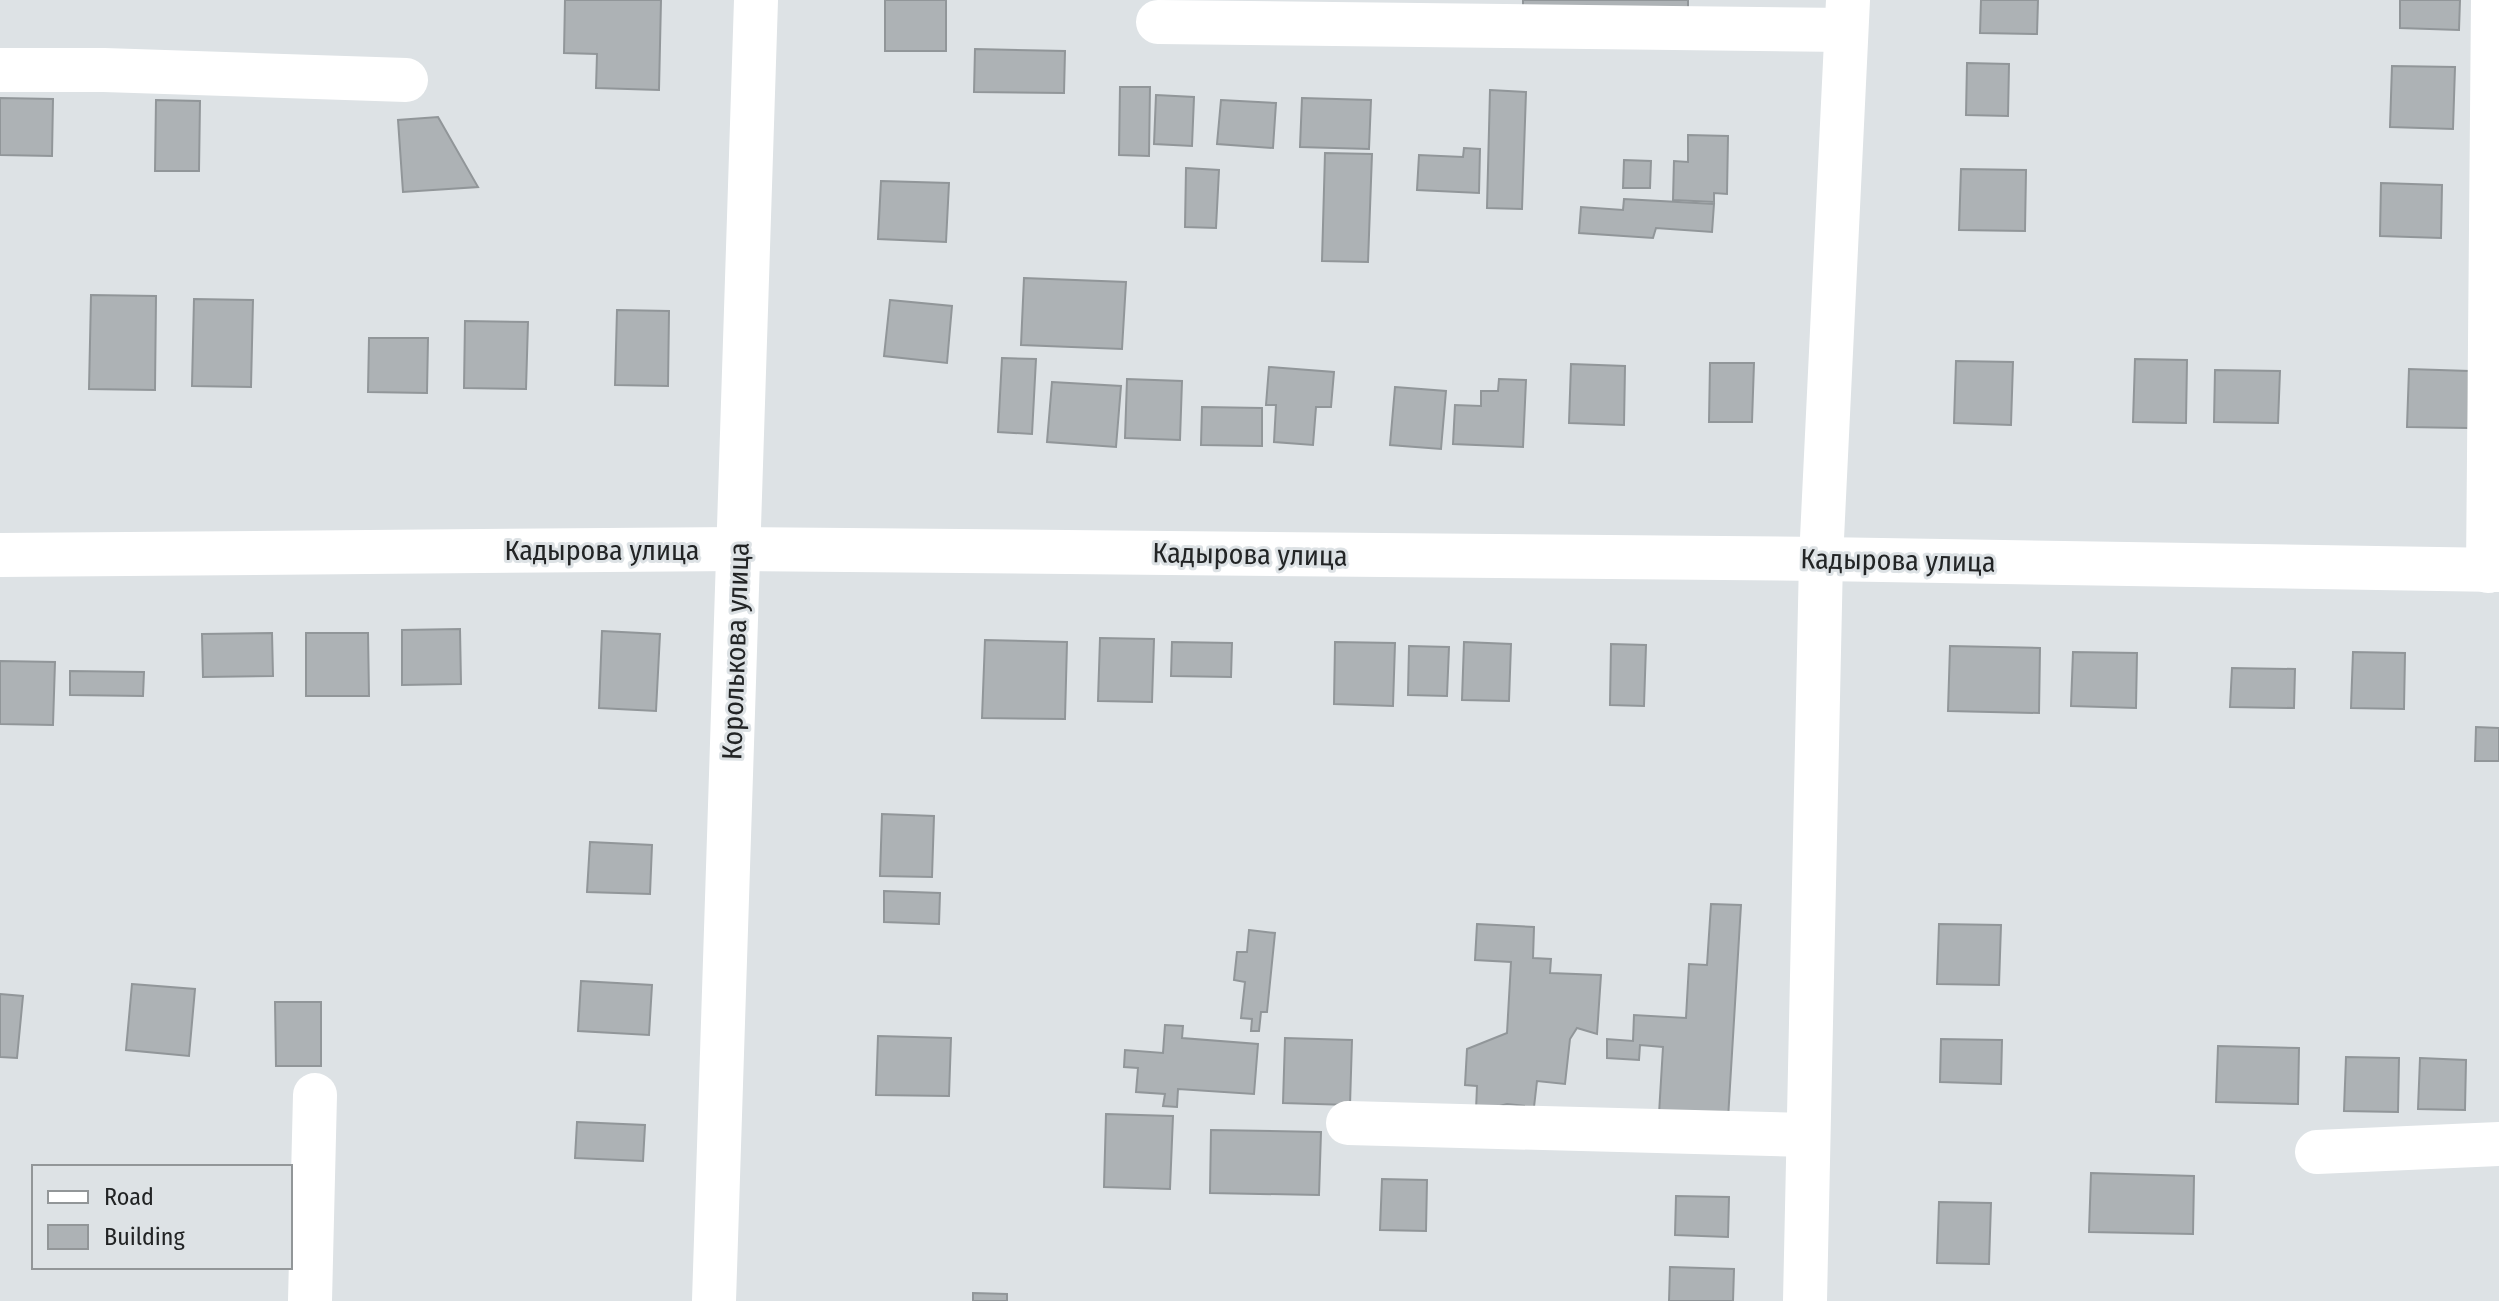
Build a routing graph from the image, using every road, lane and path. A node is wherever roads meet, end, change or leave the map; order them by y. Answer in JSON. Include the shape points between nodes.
{"nodes":[{"id":1,"x":756,"y":0,"type":"edge"},
{"id":2,"x":2493,"y":0,"type":"edge"},
{"id":3,"x":1847,"y":15,"type":"edge"},
{"id":4,"x":1158,"y":22,"type":"dead end"},
{"id":5,"x":0,"y":70,"type":"edge"},
{"id":6,"x":406,"y":80,"type":"dead end"},
{"id":7,"x":738,"y":549,"type":"junction"},
{"id":8,"x":0,"y":555,"type":"edge"},
{"id":9,"x":1821,"y":559,"type":"junction"},
{"id":10,"x":2493,"y":570,"type":"edge"},
{"id":11,"x":315,"y":1095,"type":"dead end"},
{"id":12,"x":1348,"y":1123,"type":"dead end"},
{"id":13,"x":1808,"y":1135,"type":"junction"},
{"id":14,"x":2499,"y":1144,"type":"edge"},
{"id":15,"x":2317,"y":1152,"type":"dead end"},
{"id":16,"x":310,"y":1301,"type":"edge"},
{"id":17,"x":714,"y":1301,"type":"edge"},
{"id":18,"x":1805,"y":1301,"type":"edge"}],
"edges":[{"from":1,"to":7,"type":"street","name":"Королькова улица"},
{"from":2,"to":10,"type":"street"},
{"from":3,"to":4,"type":"street"},
{"from":3,"to":9,"type":"street"},
{"from":5,"to":6,"type":"street"},
{"from":7,"to":8,"type":"street","name":"Кадырова улица"},
{"from":7,"to":9,"type":"street","name":"Кадырова улица"},
{"from":7,"to":17,"type":"street","name":"Королькова улица"},
{"from":9,"to":10,"type":"street","name":"Кадырова улица"},
{"from":9,"to":13,"type":"street"},
{"from":11,"to":16,"type":"street"},
{"from":12,"to":13,"type":"street"},
{"from":13,"to":18,"type":"street"},
{"from":14,"to":15,"type":"street"}]}
